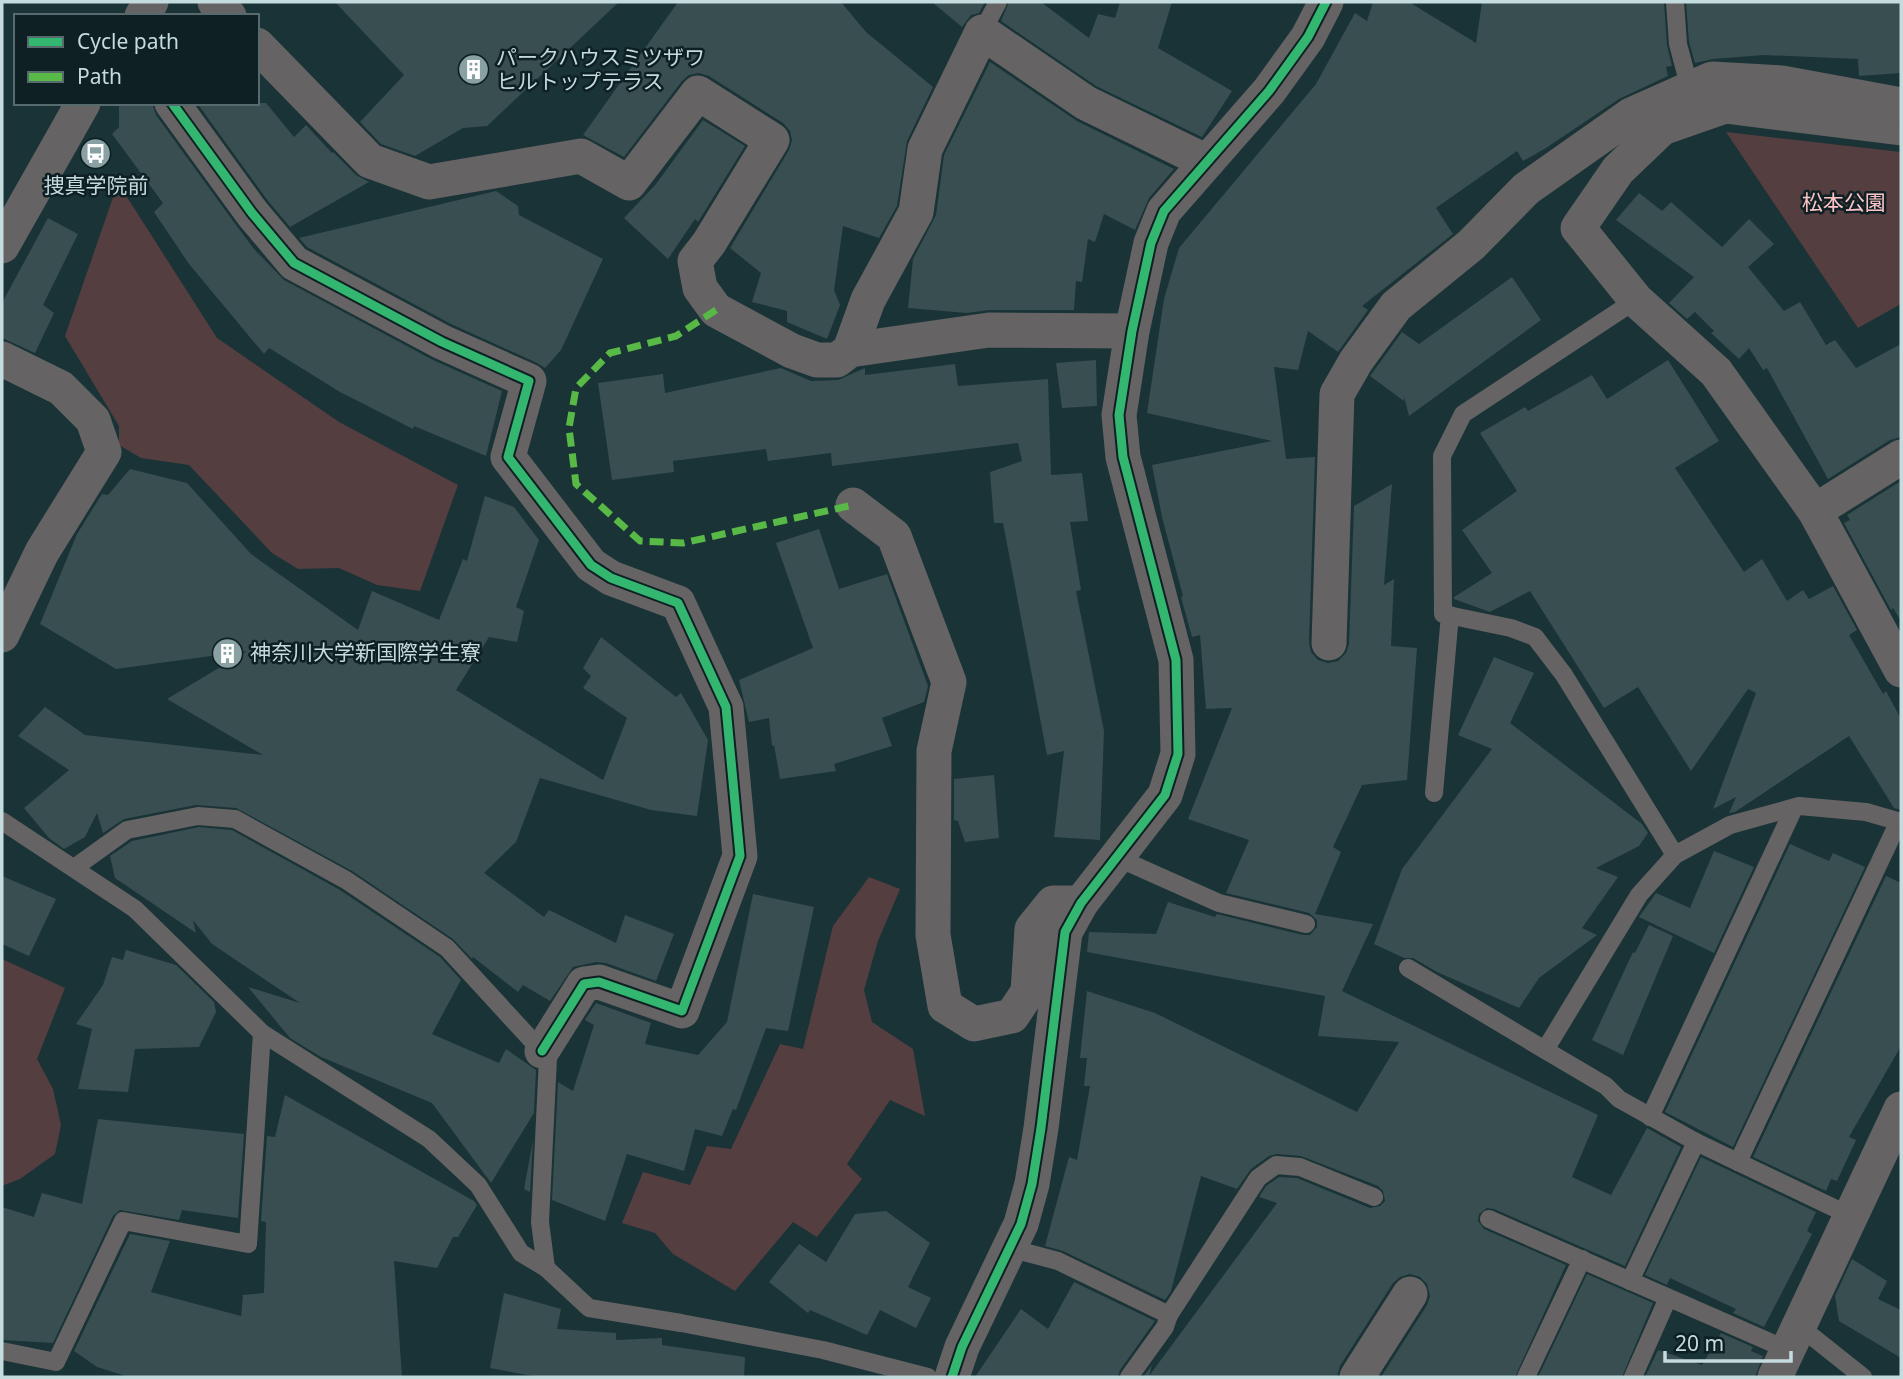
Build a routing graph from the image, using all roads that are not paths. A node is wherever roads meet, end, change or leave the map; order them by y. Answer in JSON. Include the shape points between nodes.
{"nodes":[{"id":1,"x":1326,"y":2,"type":"edge"},
{"id":2,"x":1675,"y":2,"type":"edge"},
{"id":3,"x":990,"y":17,"type":"edge"},
{"id":4,"x":259,"y":47,"type":"edge"},
{"id":5,"x":1690,"y":89,"type":"junction"},
{"id":6,"x":82,"y":105,"type":"edge"},
{"id":7,"x":173,"y":105,"type":"edge"},
{"id":8,"x":1901,"y":105,"type":"edge"},
{"id":9,"x":1901,"y":128,"type":"edge"},
{"id":10,"x":1207,"y":162,"type":"junction"},
{"id":11,"x":2,"y":246,"type":"edge"},
{"id":12,"x":1636,"y":300,"type":"junction"},
{"id":13,"x":1132,"y":331,"type":"junction"},
{"id":14,"x":850,"y":350,"type":"junction"},
{"id":15,"x":2,"y":359,"type":"edge"},
{"id":16,"x":1901,"y":457,"type":"edge"},
{"id":17,"x":853,"y":505,"type":"dead end"},
{"id":18,"x":1815,"y":511,"type":"junction"},
{"id":19,"x":1450,"y":615,"type":"junction"},
{"id":20,"x":2,"y":635,"type":"edge"},
{"id":21,"x":1329,"y":643,"type":"dead end"},
{"id":22,"x":1901,"y":670,"type":"edge"},
{"id":23,"x":1434,"y":793,"type":"dead end"},
{"id":24,"x":1794,"y":808,"type":"junction"},
{"id":25,"x":2,"y":821,"type":"edge"},
{"id":26,"x":1900,"y":821,"type":"edge"},
{"id":27,"x":1675,"y":855,"type":"junction"},
{"id":28,"x":1118,"y":858,"type":"junction"},
{"id":29,"x":74,"y":868,"type":"junction"},
{"id":30,"x":1081,"y":903,"type":"junction"},
{"id":31,"x":1306,"y":924,"type":"dead end"},
{"id":32,"x":1408,"y":968,"type":"dead end"},
{"id":33,"x":262,"y":1033,"type":"junction"},
{"id":34,"x":1545,"y":1050,"type":"junction"},
{"id":35,"x":542,"y":1051,"type":"junction"},
{"id":36,"x":1901,"y":1109,"type":"edge"},
{"id":37,"x":1650,"y":1116,"type":"junction"},
{"id":38,"x":1696,"y":1142,"type":"junction"},
{"id":39,"x":1738,"y":1162,"type":"junction"},
{"id":40,"x":1374,"y":1197,"type":"dead end"},
{"id":41,"x":1851,"y":1216,"type":"junction"},
{"id":42,"x":1489,"y":1219,"type":"dead end"},
{"id":43,"x":1009,"y":1248,"type":"junction"},
{"id":44,"x":1582,"y":1259,"type":"junction"},
{"id":45,"x":546,"y":1268,"type":"junction"},
{"id":46,"x":1630,"y":1281,"type":"junction"},
{"id":47,"x":1410,"y":1294,"type":"dead end"},
{"id":48,"x":1668,"y":1298,"type":"junction"},
{"id":49,"x":1169,"y":1315,"type":"junction"},
{"id":50,"x":2,"y":1351,"type":"edge"},
{"id":51,"x":1787,"y":1351,"type":"edge"},
{"id":52,"x":928,"y":1377,"type":"edge"},
{"id":53,"x":951,"y":1377,"type":"edge"},
{"id":54,"x":1129,"y":1377,"type":"edge"},
{"id":55,"x":1357,"y":1377,"type":"edge"},
{"id":56,"x":1526,"y":1377,"type":"edge"},
{"id":57,"x":1633,"y":1377,"type":"edge"},
{"id":58,"x":1863,"y":1377,"type":"edge"}],
"edges":[{"from":1,"to":10,"type":"street","via":[[1308,37],[1269,91]]},
{"from":2,"to":5,"type":"lane","via":[[1678,44]]},
{"from":3,"to":10,"type":"street","via":[[1086,103]]},
{"from":3,"to":14,"type":"street","via":[[925,149],[916,212],[868,300]]},
{"from":4,"to":14,"type":"street","via":[[370,161],[429,182],[581,156],[629,183],[698,93],[772,140],[695,261],[700,288],[716,310],[792,351],[817,360],[837,360]]},
{"from":5,"to":8,"type":"street","via":[[1712,79],[1782,83]]},
{"from":5,"to":21,"type":"street","via":[[1631,115],[1526,188],[1471,245],[1396,306],[1356,361],[1337,394]]},
{"from":6,"to":11,"type":"street"},
{"from":7,"to":35,"type":"street","via":[[294,263],[442,342],[529,381],[508,457],[591,565],[611,578],[678,603],[726,707],[740,856],[682,1010],[599,982],[584,984]]},
{"from":9,"to":12,"type":"street","via":[[1725,106],[1662,128],[1618,170],[1578,228]]},
{"from":10,"to":13,"type":"street","via":[[1164,211],[1151,243]]},
{"from":12,"to":18,"type":"street","via":[[1716,372]]},
{"from":12,"to":19,"type":"lane","via":[[1462,414],[1441,456],[1443,614]]},
{"from":13,"to":14,"type":"street","via":[[989,330]]},
{"from":13,"to":28,"type":"street","via":[[1119,415],[1123,457],[1176,660],[1178,754],[1164,795]]},
{"from":15,"to":20,"type":"street","via":[[61,388],[93,420],[104,452],[42,552]]},
{"from":16,"to":18,"type":"street"},
{"from":17,"to":30,"type":"street","via":[[894,536],[949,682],[934,751],[933,935],[945,1006],[974,1024],[1012,1016],[1028,992],[1032,929],[1053,904]]},
{"from":18,"to":22,"type":"street"},
{"from":19,"to":23,"type":"lane"},
{"from":19,"to":27,"type":"lane","via":[[1535,637],[1564,675]]},
{"from":24,"to":26,"type":"lane","via":[[1866,812]]},
{"from":24,"to":27,"type":"lane","via":[[1730,825]]},
{"from":24,"to":37,"type":"lane"},
{"from":25,"to":29,"type":"lane"},
{"from":26,"to":39,"type":"lane"},
{"from":27,"to":34,"type":"lane","via":[[1639,895]]},
{"from":28,"to":30,"type":"street"},
{"from":28,"to":31,"type":"lane","via":[[1219,903]]},
{"from":29,"to":33,"type":"lane","via":[[135,909]]},
{"from":29,"to":35,"type":"lane","via":[[127,830],[198,816],[235,819],[346,880],[447,948]]},
{"from":30,"to":43,"type":"street","via":[[1065,932],[1032,1184]]},
{"from":32,"to":34,"type":"lane"},
{"from":33,"to":45,"type":"lane","via":[[429,1139],[478,1185],[521,1253]]},
{"from":33,"to":50,"type":"lane","via":[[248,1244],[123,1221],[56,1362]]},
{"from":34,"to":37,"type":"lane"},
{"from":35,"to":45,"type":"lane","via":[[548,1058],[540,1222]]},
{"from":36,"to":41,"type":"street"},
{"from":37,"to":38,"type":"lane"},
{"from":38,"to":39,"type":"lane"},
{"from":38,"to":46,"type":"lane"},
{"from":39,"to":41,"type":"lane"},
{"from":40,"to":49,"type":"lane","via":[[1300,1167],[1276,1166],[1258,1178]]},
{"from":41,"to":51,"type":"street"},
{"from":42,"to":44,"type":"lane"},
{"from":43,"to":49,"type":"lane","via":[[1058,1261]]},
{"from":43,"to":53,"type":"street"},
{"from":44,"to":46,"type":"lane"},
{"from":44,"to":56,"type":"lane"},
{"from":45,"to":52,"type":"lane","via":[[589,1308],[823,1350]]},
{"from":46,"to":48,"type":"lane"},
{"from":47,"to":55,"type":"street"},
{"from":48,"to":51,"type":"lane"},
{"from":48,"to":57,"type":"lane"},
{"from":49,"to":54,"type":"lane"},
{"from":51,"to":58,"type":"lane"}]}
